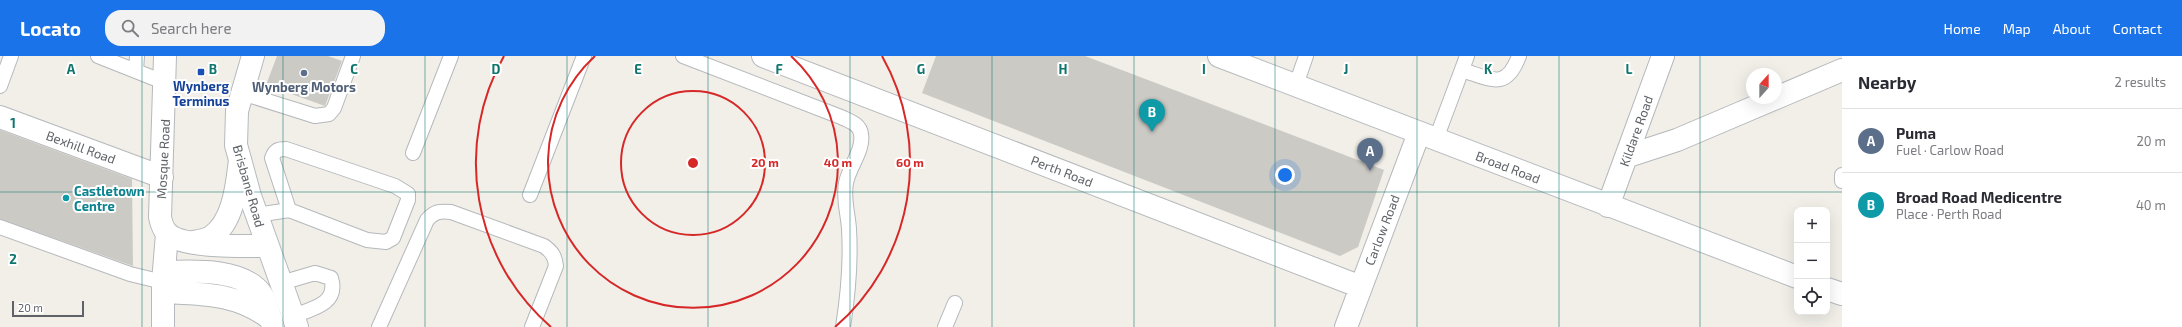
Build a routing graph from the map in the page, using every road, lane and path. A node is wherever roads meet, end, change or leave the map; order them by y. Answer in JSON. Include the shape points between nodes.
{"nodes":[{"id":1,"x":11,"y":56,"type":"edge"},
{"id":2,"x":98,"y":56,"type":"edge"},
{"id":3,"x":137,"y":56,"type":"edge"},
{"id":4,"x":166,"y":56,"type":"edge"},
{"id":5,"x":253,"y":56,"type":"edge"},
{"id":6,"x":353,"y":56,"type":"edge"},
{"id":7,"x":451,"y":56,"type":"edge"},
{"id":8,"x":584,"y":56,"type":"edge"},
{"id":9,"x":683,"y":56,"type":"edge"},
{"id":10,"x":763,"y":56,"type":"edge"},
{"id":11,"x":1219,"y":56,"type":"edge"},
{"id":12,"x":1306,"y":56,"type":"edge"},
{"id":13,"x":1468,"y":56,"type":"edge"},
{"id":14,"x":1519,"y":56,"type":"edge"},
{"id":15,"x":1663,"y":56,"type":"edge"},
{"id":16,"x":1462,"y":70,"type":"junction"},
{"id":17,"x":1842,"y":70,"type":"edge"},
{"id":18,"x":136,"y":71,"type":"junction"},
{"id":19,"x":166,"y":83,"type":"junction"},
{"id":20,"x":1296,"y":85,"type":"junction"},
{"id":21,"x":0,"y":86,"type":"edge"},
{"id":22,"x":242,"y":93,"type":"junction"},
{"id":23,"x":1782,"y":95,"type":"edge"},
{"id":24,"x":1762,"y":104,"type":"edge"},
{"id":25,"x":0,"y":117,"type":"edge"},
{"id":26,"x":1427,"y":136,"type":"junction"},
{"id":27,"x":413,"y":153,"type":"dead end"},
{"id":28,"x":1628,"y":156,"type":"junction"},
{"id":29,"x":240,"y":160,"type":"junction"},
{"id":30,"x":1842,"y":175,"type":"edge"},
{"id":31,"x":162,"y":177,"type":"junction"},
{"id":32,"x":1842,"y":181,"type":"edge"},
{"id":33,"x":530,"y":195,"type":"dead end"},
{"id":34,"x":1608,"y":206,"type":"junction"},
{"id":35,"x":289,"y":210,"type":"junction"},
{"id":36,"x":257,"y":215,"type":"junction"},
{"id":37,"x":0,"y":227,"type":"edge"},
{"id":38,"x":167,"y":234,"type":"junction"},
{"id":39,"x":193,"y":242,"type":"junction"},
{"id":40,"x":267,"y":246,"type":"junction"},
{"id":41,"x":1794,"y":276,"type":"edge"},
{"id":42,"x":164,"y":282,"type":"junction"},
{"id":43,"x":281,"y":283,"type":"junction"},
{"id":44,"x":1361,"y":287,"type":"junction"},
{"id":45,"x":1830,"y":290,"type":"edge"},
{"id":46,"x":1842,"y":294,"type":"edge"},
{"id":47,"x":955,"y":303,"type":"dead end"},
{"id":48,"x":295,"y":322,"type":"edge"},
{"id":49,"x":272,"y":323,"type":"edge"},
{"id":50,"x":163,"y":327,"type":"edge"},
{"id":51,"x":379,"y":327,"type":"edge"},
{"id":52,"x":532,"y":327,"type":"edge"},
{"id":53,"x":843,"y":327,"type":"edge"},
{"id":54,"x":945,"y":327,"type":"edge"},
{"id":55,"x":1346,"y":327,"type":"edge"}],
"edges":[{"from":1,"to":21,"type":"lane"},
{"from":2,"to":18,"type":"lane"},
{"from":3,"to":18,"type":"lane"},
{"from":4,"to":19,"type":"street","name":"Mosque Road"},
{"from":5,"to":22,"type":"street","name":"Brisbane Road"},
{"from":6,"to":22,"type":"lane","via":[[334,108],[329,114],[315,116]]},
{"from":7,"to":27,"type":"lane"},
{"from":8,"to":33,"type":"lane"},
{"from":9,"to":53,"type":"lane","via":[[841,117],[854,123],[861,131],[862,140],[846,181],[844,200],[849,228]]},
{"from":10,"to":44,"type":"street","name":"Perth Road"},
{"from":11,"to":20,"type":"street","name":"Broad Road"},
{"from":12,"to":20,"type":"lane"},
{"from":13,"to":16,"type":"lane"},
{"from":14,"to":16,"type":"lane","via":[[1514,70],[1505,78],[1495,80]]},
{"from":15,"to":28,"type":"street","name":"Kildare Road"},
{"from":16,"to":26,"type":"lane"},
{"from":17,"to":23,"type":"street"},
{"from":18,"to":19,"type":"lane"},
{"from":19,"to":31,"type":"street","name":"Mosque Road"},
{"from":20,"to":26,"type":"street","name":"Broad Road"},
{"from":22,"to":29,"type":"street","name":"Brisbane Road","via":[[235,127]]},
{"from":24,"to":28,"type":"street","via":[[1677,140]]},
{"from":25,"to":31,"type":"street","name":"Bexhill Road"},
{"from":26,"to":34,"type":"street","name":"Broad Road"},
{"from":26,"to":44,"type":"street","name":"Carlow Road"},
{"from":28,"to":34,"type":"street","name":"Kildare Road"},
{"from":29,"to":36,"type":"street","name":"Brisbane Road"},
{"from":29,"to":39,"type":"street","via":[[235,194],[225,218],[210,238]]},
{"from":30,"to":32,"type":"lane"},
{"from":31,"to":38,"type":"street","name":"Mosque Road","via":[[160,216]]},
{"from":34,"to":41,"type":"street","name":"Broad Road"},
{"from":35,"to":35,"type":"lane","via":[[367,240],[386,242],[393,238],[408,194],[395,186],[286,149],[278,149],[272,158]]},
{"from":35,"to":36,"type":"lane"},
{"from":36,"to":40,"type":"street","name":"Brisbane Road"},
{"from":37,"to":42,"type":"lane","via":[[130,274]]},
{"from":38,"to":39,"type":"street","via":[[176,239]]},
{"from":38,"to":42,"type":"street"},
{"from":39,"to":40,"type":"street","via":[[215,246]]},
{"from":40,"to":43,"type":"street","name":"Brisbane Road"},
{"from":42,"to":49,"type":"street","via":[[214,273],[237,277],[248,282],[262,296]]},
{"from":42,"to":50,"type":"street"},
{"from":43,"to":48,"type":"street","name":"Brisbane Road"},
{"from":43,"to":48,"type":"lane","via":[[315,273],[331,278],[332,296]]},
{"from":44,"to":55,"type":"street","name":"Carlow Road"},
{"from":45,"to":46,"type":"street"},
{"from":47,"to":54,"type":"lane"},
{"from":51,"to":52,"type":"lane","via":[[427,220],[433,213],[440,211],[451,212],[544,246],[552,252],[556,266]]}]}
